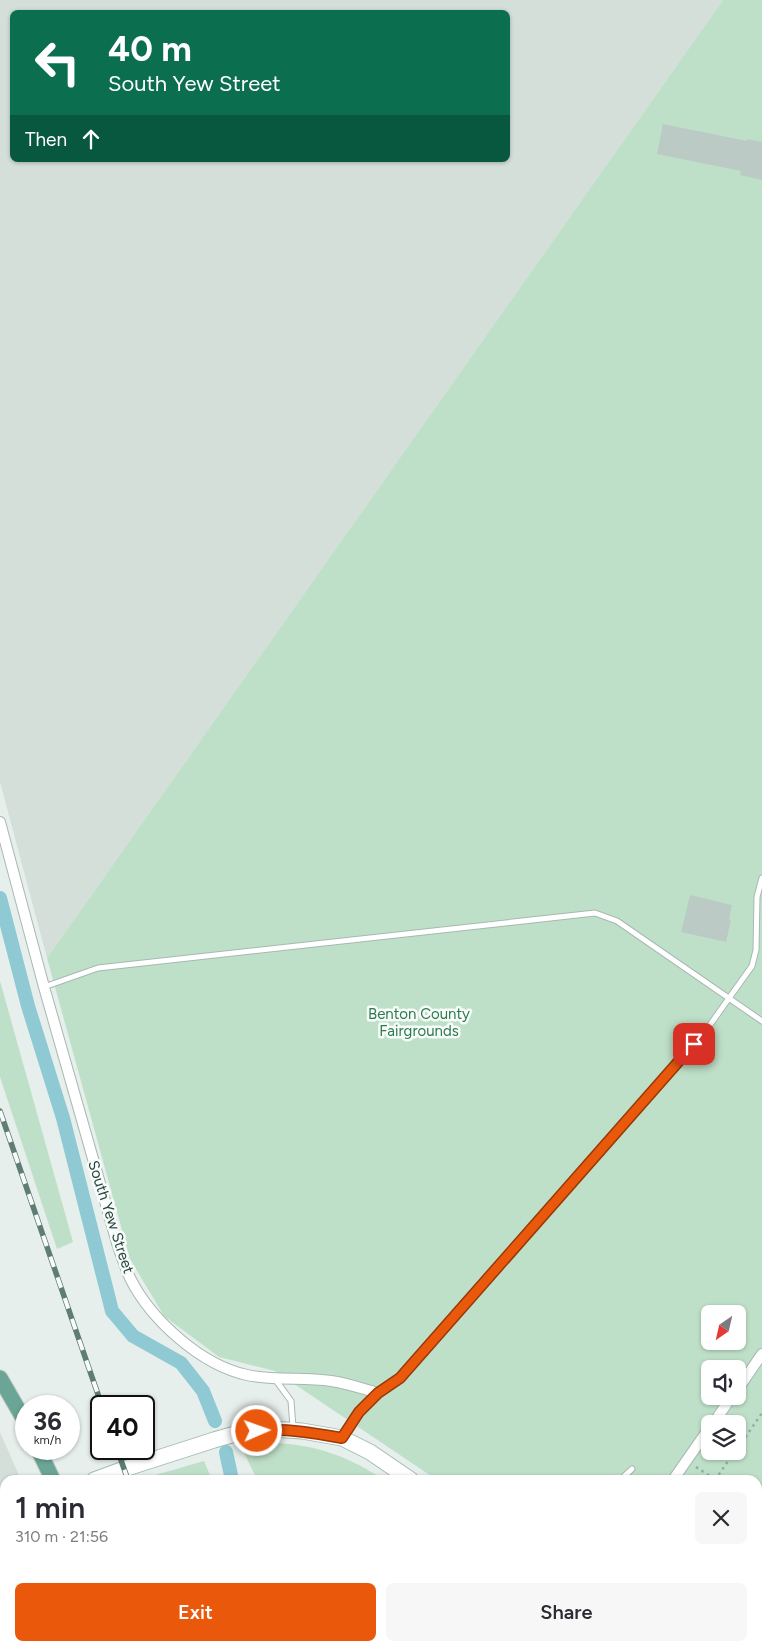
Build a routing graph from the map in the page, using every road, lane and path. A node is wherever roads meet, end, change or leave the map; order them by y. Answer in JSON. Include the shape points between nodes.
{"nodes":[{"id":1,"x":0,"y":822,"type":"edge"},
{"id":2,"x":762,"y":878,"type":"edge"},
{"id":3,"x":44,"y":987,"type":"junction"},
{"id":4,"x":730,"y":999,"type":"junction"},
{"id":5,"x":762,"y":1021,"type":"edge"},
{"id":6,"x":762,"y":1354,"type":"edge"},
{"id":7,"x":746,"y":1377,"type":"edge"},
{"id":8,"x":0,"y":1378,"type":"edge"},
{"id":9,"x":275,"y":1378,"type":"junction"},
{"id":10,"x":378,"y":1393,"type":"junction"},
{"id":11,"x":15,"y":1404,"type":"edge"},
{"id":12,"x":762,"y":1413,"type":"edge"},
{"id":13,"x":294,"y":1431,"type":"junction"},
{"id":14,"x":746,"y":1436,"type":"edge"},
{"id":15,"x":342,"y":1438,"type":"junction"},
{"id":16,"x":701,"y":1440,"type":"edge"},
{"id":17,"x":43,"y":1460,"type":"edge"},
{"id":18,"x":729,"y":1460,"type":"edge"},
{"id":19,"x":686,"y":1461,"type":"junction"},
{"id":20,"x":632,"y":1469,"type":"dead end"},
{"id":21,"x":51,"y":1475,"type":"edge"},
{"id":22,"x":111,"y":1475,"type":"edge"},
{"id":23,"x":403,"y":1475,"type":"edge"},
{"id":24,"x":625,"y":1475,"type":"edge"},
{"id":25,"x":676,"y":1475,"type":"edge"},
{"id":26,"x":708,"y":1475,"type":"edge"},
{"id":27,"x":719,"y":1475,"type":"edge"}],
"edges":[{"from":1,"to":3,"type":"street","name":"South Yew Street"},
{"from":2,"to":4,"type":"lane","via":[[757,897],[756,950],[752,966]]},
{"from":3,"to":4,"type":"lane","via":[[98,968],[595,913],[617,921]]},
{"from":3,"to":9,"type":"street","name":"South Yew Street","via":[[130,1279],[169,1330],[194,1350],[247,1375]]},
{"from":4,"to":5,"type":"lane"},
{"from":4,"to":10,"type":"lane","via":[[400,1378]]},
{"from":6,"to":7,"type":"street"},
{"from":8,"to":11,"type":"main road"},
{"from":9,"to":10,"type":"street","name":"South Yew Street","via":[[331,1381]]},
{"from":9,"to":13,"type":"lane","via":[[291,1401]]},
{"from":10,"to":15,"type":"street","via":[[359,1412]]},
{"from":12,"to":14,"type":"path"},
{"from":13,"to":15,"type":"street"},
{"from":13,"to":22,"type":"street","via":[[242,1432]]},
{"from":15,"to":23,"type":"street","via":[[370,1452]]},
{"from":16,"to":19,"type":"street"},
{"from":17,"to":21,"type":"main road"},
{"from":18,"to":27,"type":"path"},
{"from":19,"to":25,"type":"street"},
{"from":19,"to":26,"type":"path"},
{"from":20,"to":24,"type":"lane"}]}
